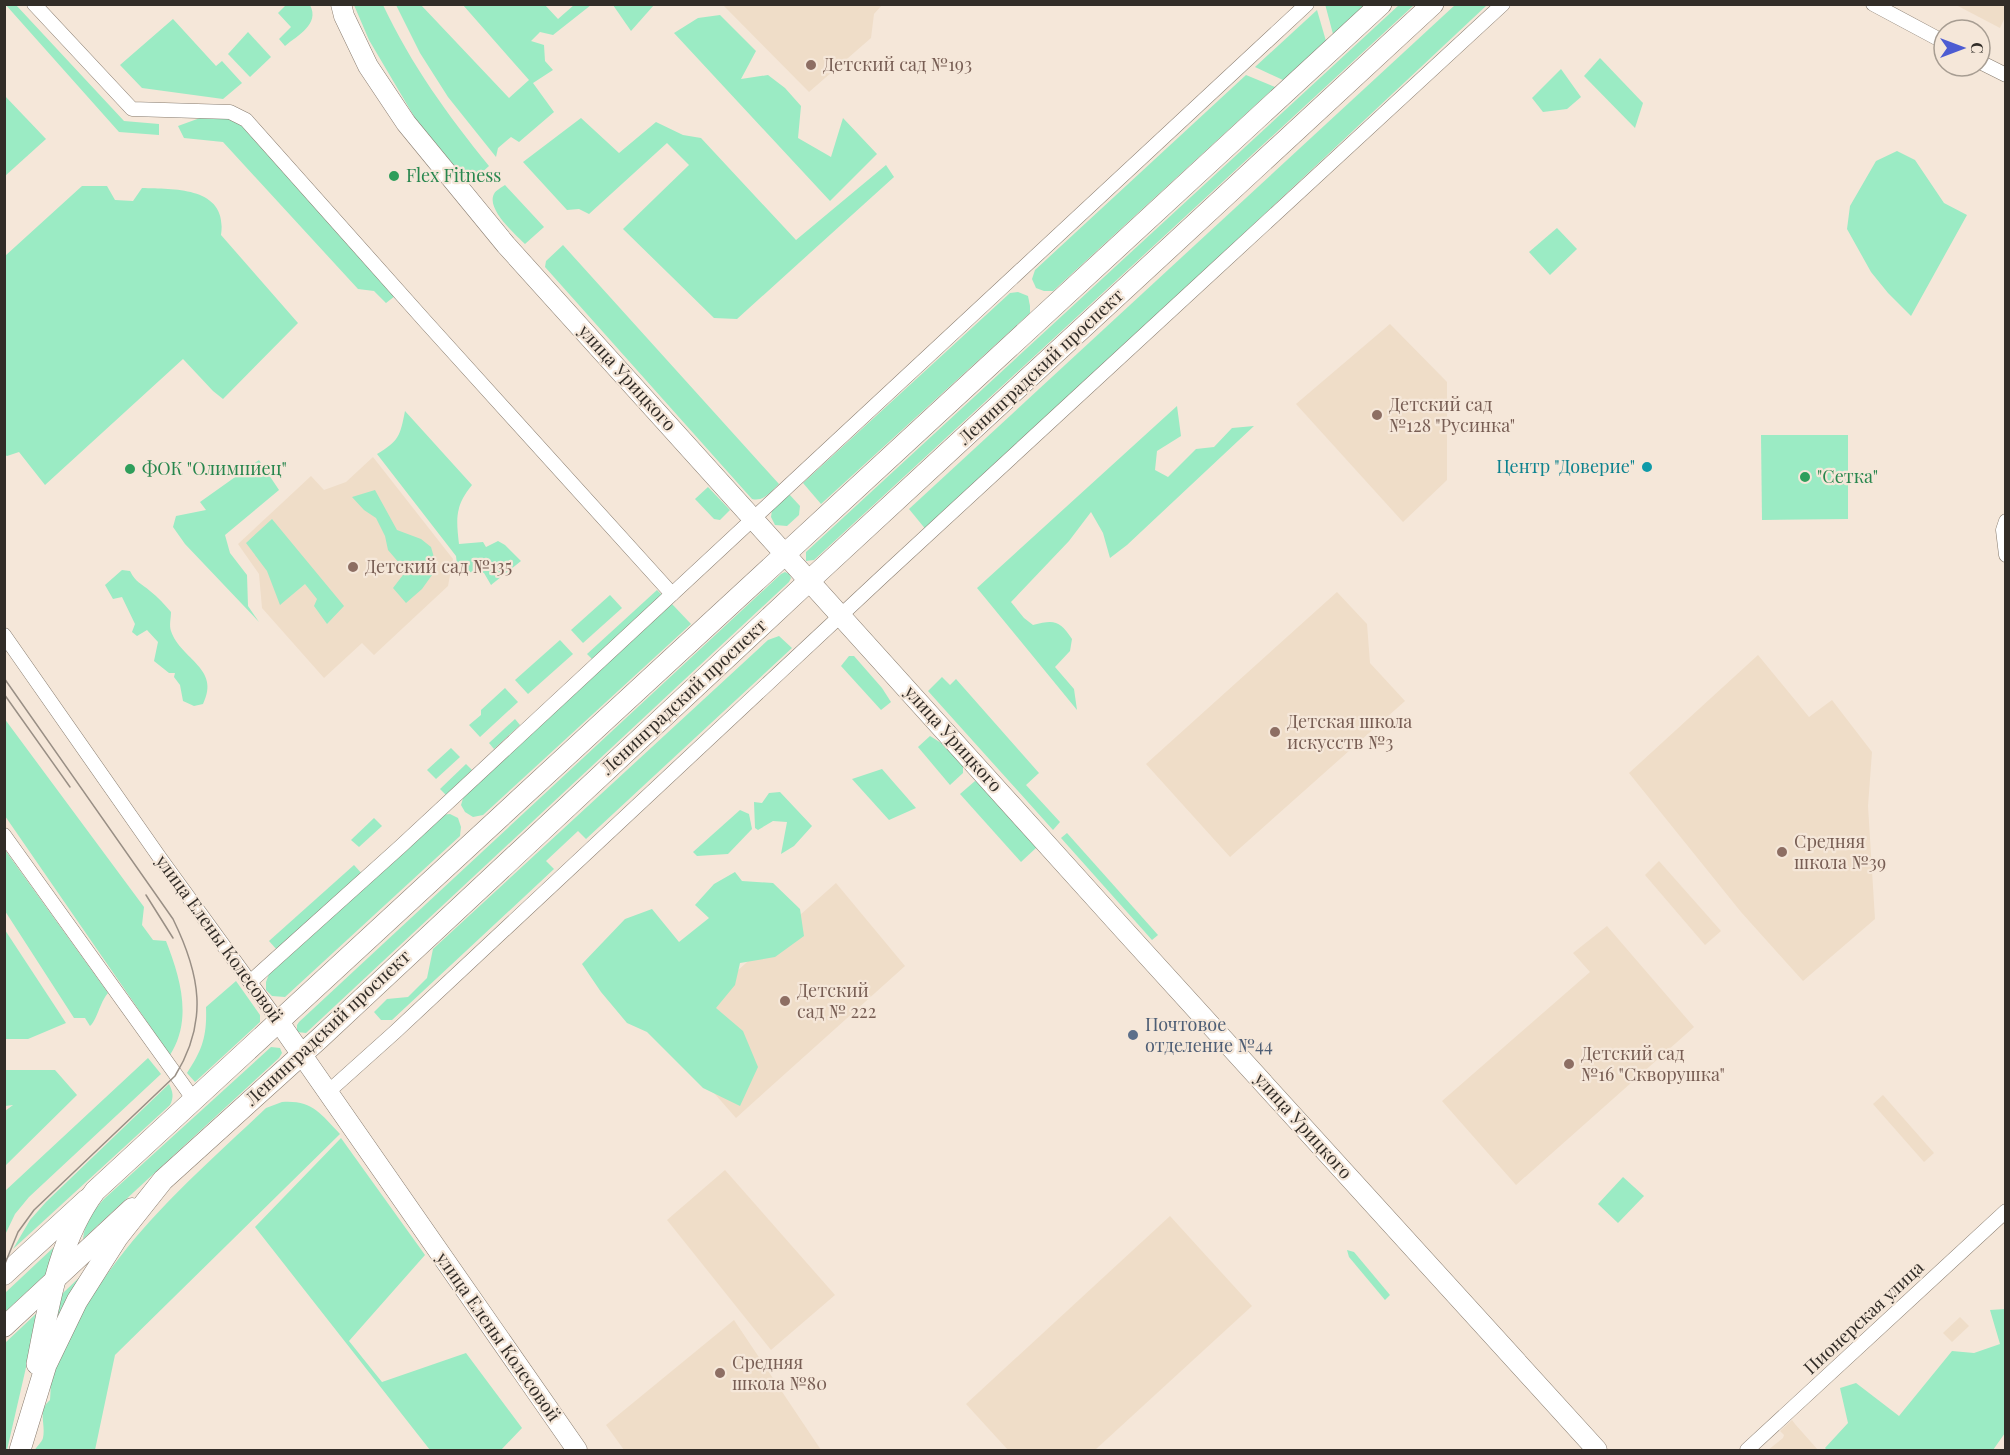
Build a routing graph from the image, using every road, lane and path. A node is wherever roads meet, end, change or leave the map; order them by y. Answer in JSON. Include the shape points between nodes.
{"nodes":[{"id":1,"x":34,"y":4,"type":"edge"},
{"id":2,"x":341,"y":4,"type":"edge"},
{"id":3,"x":1307,"y":4,"type":"edge"},
{"id":4,"x":1381,"y":4,"type":"edge"},
{"id":5,"x":1433,"y":4,"type":"edge"},
{"id":6,"x":1503,"y":4,"type":"edge"},
{"id":7,"x":1873,"y":4,"type":"edge"},
{"id":8,"x":1932,"y":36,"type":"edge"},
{"id":9,"x":1992,"y":68,"type":"edge"},
{"id":10,"x":2006,"y":75,"type":"edge"},
{"id":11,"x":754,"y":519,"type":"junction"},
{"id":12,"x":2006,"y":521,"type":"edge"},
{"id":13,"x":786,"y":554,"type":"junction"},
{"id":14,"x":2006,"y":555,"type":"edge"},
{"id":15,"x":810,"y":580,"type":"junction"},
{"id":16,"x":672,"y":594,"type":"junction"},
{"id":17,"x":842,"y":615,"type":"junction"},
{"id":18,"x":4,"y":634,"type":"edge"},
{"id":19,"x":4,"y":835,"type":"edge"},
{"id":20,"x":250,"y":982,"type":"junction"},
{"id":21,"x":279,"y":1022,"type":"junction"},
{"id":22,"x":302,"y":1054,"type":"junction"},
{"id":23,"x":328,"y":1092,"type":"junction"},
{"id":24,"x":194,"y":1101,"type":"junction"},
{"id":25,"x":163,"y":1180,"type":"junction"},
{"id":26,"x":95,"y":1191,"type":"junction"},
{"id":27,"x":2006,"y":1211,"type":"edge"},
{"id":28,"x":4,"y":1275,"type":"edge"},
{"id":29,"x":56,"y":1279,"type":"junction"},
{"id":30,"x":4,"y":1326,"type":"edge"},
{"id":31,"x":578,"y":1450,"type":"edge"},
{"id":32,"x":1597,"y":1450,"type":"edge"},
{"id":33,"x":1747,"y":1450,"type":"edge"}],
"edges":[{"from":1,"to":16,"type":"street","via":[[132,109],[230,112],[246,120]]},
{"from":2,"to":11,"type":"street","name":"улица Урицкого","via":[[368,66],[437,163]]},
{"from":3,"to":11,"type":"street"},
{"from":4,"to":13,"type":"main road","name":"Ленинградский проспект"},
{"from":5,"to":15,"type":"main road","name":"Ленинградский проспект"},
{"from":6,"to":17,"type":"street"},
{"from":7,"to":8,"type":"street"},
{"from":9,"to":10,"type":"street"},
{"from":11,"to":13,"type":"street","name":"улица Урицкого"},
{"from":11,"to":16,"type":"street"},
{"from":12,"to":14,"type":"street"},
{"from":13,"to":15,"type":"street","name":"улица Урицкого"},
{"from":13,"to":21,"type":"main road","name":"Ленинградский проспект"},
{"from":15,"to":17,"type":"street","name":"улица Урицкого"},
{"from":15,"to":22,"type":"main road","name":"Ленинградский проспект"},
{"from":16,"to":20,"type":"street"},
{"from":17,"to":23,"type":"street"},
{"from":17,"to":32,"type":"street","name":"улица Урицкого"},
{"from":18,"to":20,"type":"street","name":"улица Елены Колесовой"},
{"from":19,"to":24,"type":"street"},
{"from":20,"to":21,"type":"street","name":"улица Елены Колесовой"},
{"from":21,"to":22,"type":"street","name":"улица Елены Колесовой"},
{"from":21,"to":24,"type":"main road","name":"Ленинградский проспект"},
{"from":22,"to":23,"type":"street","name":"улица Елены Колесовой"},
{"from":22,"to":25,"type":"main road","name":"Ленинградский проспект"},
{"from":23,"to":31,"type":"street","name":"улица Елены Колесовой"},
{"from":24,"to":26,"type":"main road","name":"Ленинградский проспект"},
{"from":25,"to":29,"type":"street"},
{"from":25,"to":29,"type":"main road","name":"Ленинградский проспект","via":[[117,1238],[76,1301],[46,1365],[20,1450]]},
{"from":26,"to":28,"type":"street"},
{"from":26,"to":29,"type":"main road","name":"Ленинградский проспект","via":[[75,1222]]},
{"from":27,"to":33,"type":"street","name":"Пионерская улица"},
{"from":29,"to":30,"type":"street"}]}
